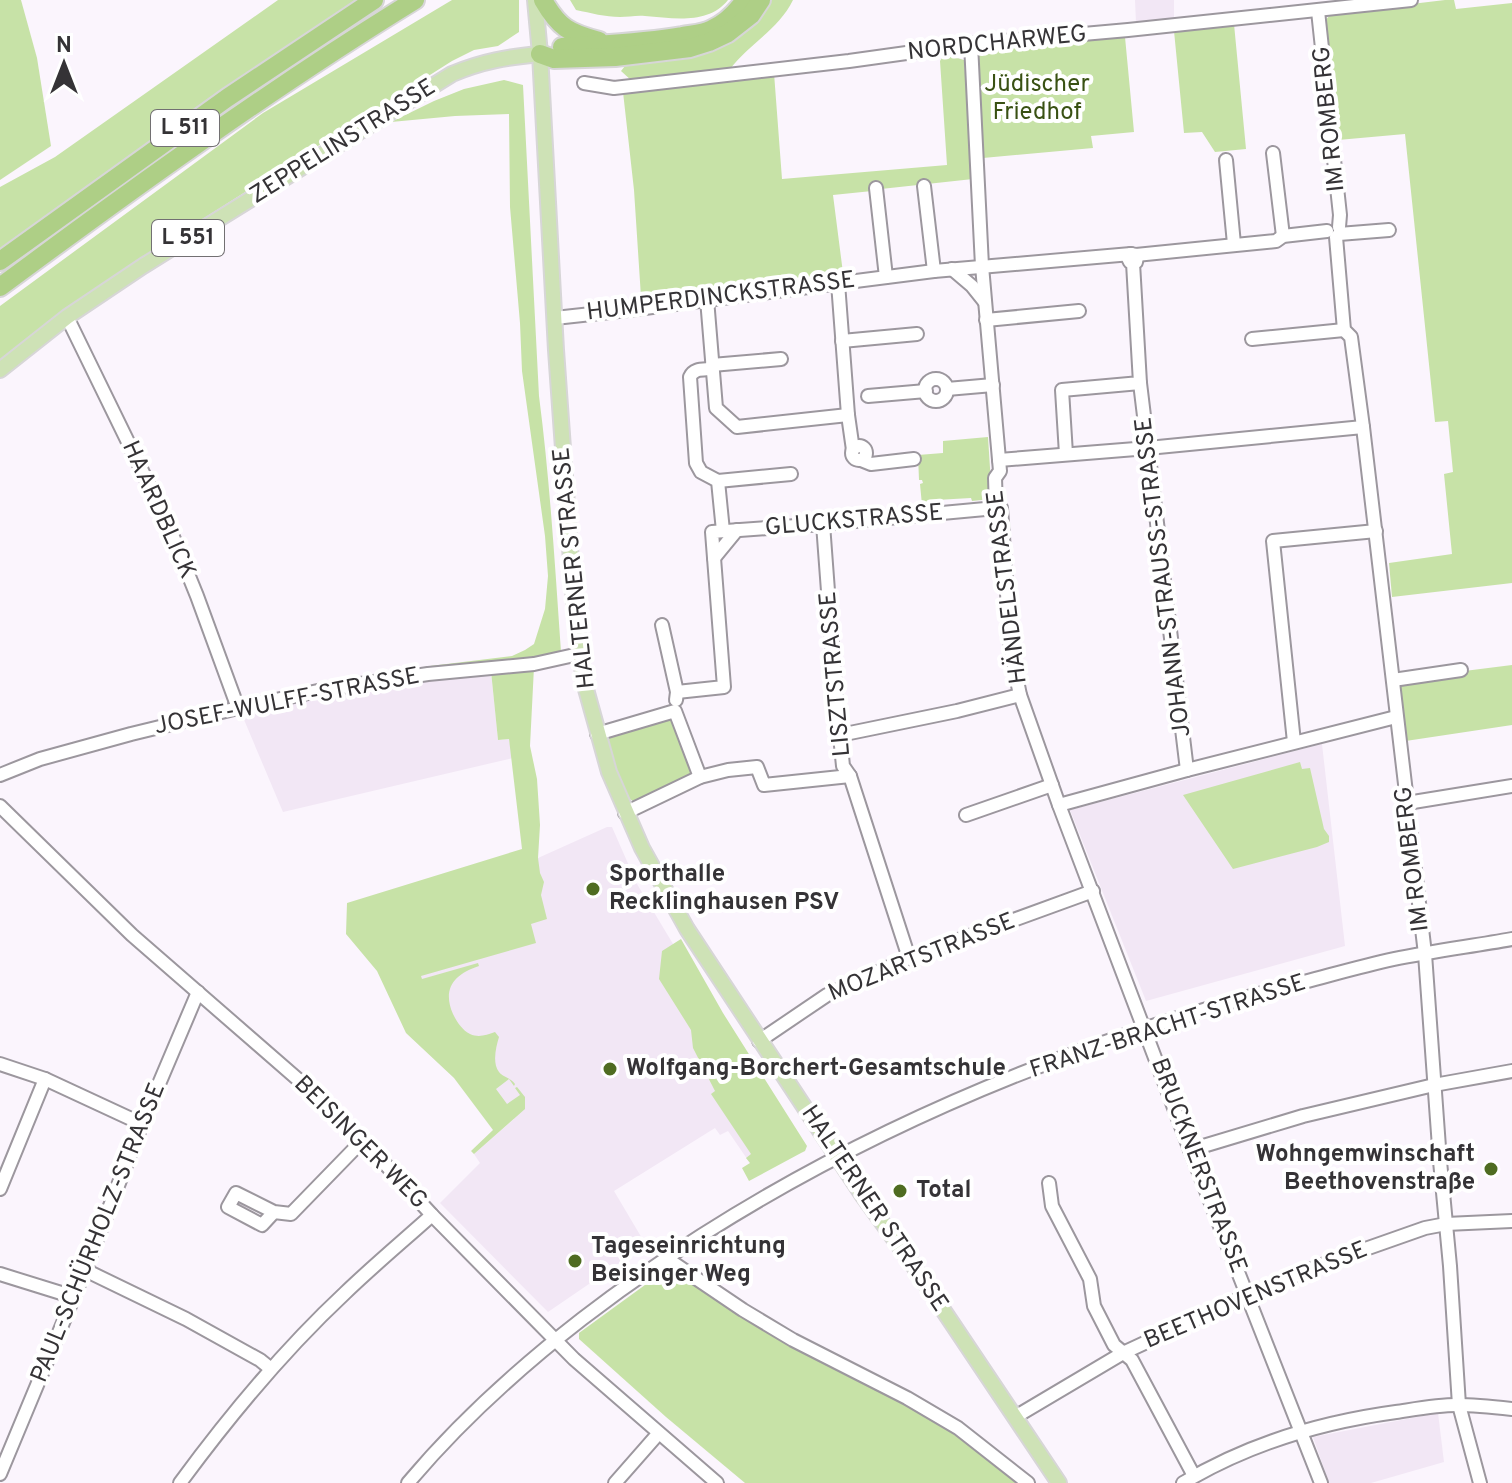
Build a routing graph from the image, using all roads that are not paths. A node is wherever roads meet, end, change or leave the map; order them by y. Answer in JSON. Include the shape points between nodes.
{"nodes":[{"id":1,"x":374,"y":0,"type":"edge"},
{"id":2,"x":415,"y":0,"type":"edge"},
{"id":3,"x":535,"y":0,"type":"edge"},
{"id":4,"x":543,"y":0,"type":"edge"},
{"id":5,"x":745,"y":0,"type":"edge"},
{"id":6,"x":761,"y":0,"type":"edge"},
{"id":7,"x":1411,"y":0,"type":"edge"},
{"id":8,"x":1318,"y":11,"type":"junction"},
{"id":9,"x":610,"y":44,"type":"junction"},
{"id":10,"x":971,"y":44,"type":"junction"},
{"id":11,"x":540,"y":54,"type":"junction"},
{"id":12,"x":584,"y":83,"type":"dead end"},
{"id":13,"x":1273,"y":153,"type":"dead end"},
{"id":14,"x":1226,"y":160,"type":"dead end"},
{"id":15,"x":924,"y":186,"type":"dead end"},
{"id":16,"x":876,"y":188,"type":"dead end"},
{"id":17,"x":1389,"y":230,"type":"dead end"},
{"id":18,"x":1335,"y":232,"type":"junction"},
{"id":19,"x":1283,"y":236,"type":"junction"},
{"id":20,"x":1234,"y":244,"type":"junction"},
{"id":21,"x":1133,"y":257,"type":"junction"},
{"id":22,"x":0,"y":261,"type":"edge"},
{"id":23,"x":982,"y":266,"type":"junction"},
{"id":24,"x":952,"y":269,"type":"junction"},
{"id":25,"x":934,"y":271,"type":"junction"},
{"id":26,"x":886,"y":277,"type":"junction"},
{"id":27,"x":838,"y":283,"type":"junction"},
{"id":28,"x":0,"y":287,"type":"edge"},
{"id":29,"x":707,"y":299,"type":"junction"},
{"id":30,"x":985,"y":303,"type":"junction"},
{"id":31,"x":1079,"y":311,"type":"dead end"},
{"id":32,"x":67,"y":317,"type":"junction"},
{"id":33,"x":555,"y":318,"type":"junction"},
{"id":34,"x":986,"y":320,"type":"junction"},
{"id":35,"x":1344,"y":330,"type":"junction"},
{"id":36,"x":917,"y":334,"type":"dead end"},
{"id":37,"x":1252,"y":339,"type":"dead end"},
{"id":38,"x":842,"y":341,"type":"junction"},
{"id":39,"x":781,"y":359,"type":"dead end"},
{"id":40,"x":712,"y":367,"type":"junction"},
{"id":41,"x":0,"y":370,"type":"edge"},
{"id":42,"x":1140,"y":383,"type":"junction"},
{"id":43,"x":993,"y":385,"type":"junction"},
{"id":44,"x":868,"y":396,"type":"dead end"},
{"id":45,"x":716,"y":408,"type":"junction"},
{"id":46,"x":693,"y":410,"type":"junction"},
{"id":47,"x":848,"y":415,"type":"junction"},
{"id":48,"x":1363,"y":427,"type":"junction"},
{"id":49,"x":1148,"y":448,"type":"junction"},
{"id":50,"x":1066,"y":454,"type":"junction"},
{"id":51,"x":914,"y":459,"type":"dead end"},
{"id":52,"x":999,"y":460,"type":"junction"},
{"id":53,"x":791,"y":474,"type":"dead end"},
{"id":54,"x":718,"y":481,"type":"junction"},
{"id":55,"x":996,"y":508,"type":"junction"},
{"id":56,"x":823,"y":524,"type":"junction"},
{"id":57,"x":737,"y":530,"type":"junction"},
{"id":58,"x":718,"y":531,"type":"junction"},
{"id":59,"x":1376,"y":531,"type":"junction"},
{"id":60,"x":714,"y":558,"type":"junction"},
{"id":61,"x":662,"y":625,"type":"dead end"},
{"id":62,"x":579,"y":654,"type":"junction"},
{"id":63,"x":1461,"y":670,"type":"dead end"},
{"id":64,"x":1393,"y":680,"type":"junction"},
{"id":65,"x":677,"y":692,"type":"junction"},
{"id":66,"x":1020,"y":695,"type":"junction"},
{"id":67,"x":238,"y":708,"type":"junction"},
{"id":68,"x":675,"y":711,"type":"junction"},
{"id":69,"x":1396,"y":717,"type":"junction"},
{"id":70,"x":597,"y":734,"type":"junction"},
{"id":71,"x":840,"y":735,"type":"junction"},
{"id":72,"x":1294,"y":742,"type":"junction"},
{"id":73,"x":1187,"y":770,"type":"junction"},
{"id":74,"x":0,"y":775,"type":"edge"},
{"id":75,"x":850,"y":776,"type":"junction"},
{"id":76,"x":700,"y":777,"type":"junction"},
{"id":77,"x":1052,"y":785,"type":"junction"},
{"id":78,"x":1512,"y":786,"type":"edge"},
{"id":79,"x":1407,"y":803,"type":"junction"},
{"id":80,"x":1059,"y":805,"type":"junction"},
{"id":81,"x":0,"y":806,"type":"edge"},
{"id":82,"x":625,"y":813,"type":"junction"},
{"id":83,"x":966,"y":815,"type":"dead end"},
{"id":84,"x":1093,"y":891,"type":"junction"},
{"id":85,"x":1512,"y":939,"type":"edge"},
{"id":86,"x":1425,"y":954,"type":"junction"},
{"id":87,"x":909,"y":958,"type":"junction"},
{"id":88,"x":198,"y":992,"type":"junction"},
{"id":89,"x":1145,"y":1029,"type":"junction"},
{"id":90,"x":759,"y":1041,"type":"junction"},
{"id":91,"x":0,"y":1064,"type":"edge"},
{"id":92,"x":1512,"y":1071,"type":"edge"},
{"id":93,"x":45,"y":1079,"type":"junction"},
{"id":94,"x":1434,"y":1085,"type":"junction"},
{"id":95,"x":142,"y":1124,"type":"junction"},
{"id":96,"x":363,"y":1140,"type":"junction"},
{"id":97,"x":1190,"y":1150,"type":"junction"},
{"id":98,"x":837,"y":1156,"type":"junction"},
{"id":99,"x":1049,"y":1183,"type":"dead end"},
{"id":100,"x":0,"y":1189,"type":"edge"},
{"id":101,"x":274,"y":1212,"type":"dead end"},
{"id":102,"x":432,"y":1215,"type":"junction"},
{"id":103,"x":1512,"y":1221,"type":"edge"},
{"id":104,"x":1446,"y":1224,"type":"junction"},
{"id":105,"x":666,"y":1258,"type":"junction"},
{"id":106,"x":85,"y":1270,"type":"junction"},
{"id":107,"x":0,"y":1274,"type":"edge"},
{"id":108,"x":1248,"y":1295,"type":"junction"},
{"id":109,"x":74,"y":1297,"type":"junction"},
{"id":110,"x":556,"y":1340,"type":"junction"},
{"id":111,"x":1123,"y":1353,"type":"junction"},
{"id":112,"x":271,"y":1369,"type":"junction"},
{"id":113,"x":1459,"y":1405,"type":"junction"},
{"id":114,"x":1512,"y":1409,"type":"edge"},
{"id":115,"x":1015,"y":1417,"type":"junction"},
{"id":116,"x":1300,"y":1431,"type":"junction"},
{"id":117,"x":658,"y":1434,"type":"junction"},
{"id":118,"x":0,"y":1474,"type":"edge"},
{"id":119,"x":1188,"y":1480,"type":"edge"},
{"id":120,"x":180,"y":1483,"type":"edge"},
{"id":121,"x":408,"y":1483,"type":"edge"},
{"id":122,"x":615,"y":1483,"type":"edge"},
{"id":123,"x":717,"y":1483,"type":"edge"},
{"id":124,"x":1028,"y":1483,"type":"edge"},
{"id":125,"x":1059,"y":1483,"type":"edge"},
{"id":126,"x":1321,"y":1483,"type":"edge"},
{"id":127,"x":1480,"y":1483,"type":"edge"}],
"edges":[{"from":1,"to":22,"type":"highway","number":"L 511"},
{"from":2,"to":28,"type":"highway","number":"L 511","via":[[154,174]]},
{"from":3,"to":11,"type":"main road","name":"HALTERNER STRASSE"},
{"from":4,"to":9,"type":"highway","via":[[563,27]]},
{"from":5,"to":9,"type":"highway","via":[[713,29]]},
{"from":6,"to":11,"type":"highway","via":[[728,33],[690,48],[615,57],[554,59]]},
{"from":7,"to":8,"type":"street","name":"NORDCHARWEG"},
{"from":8,"to":10,"type":"street","name":"NORDCHARWEG"},
{"from":8,"to":18,"type":"street","name":"IM ROMBERG","via":[[1340,215]]},
{"from":9,"to":11,"type":"highway"},
{"from":10,"to":12,"type":"street","name":"NORDCHARWEG","via":[[614,88]]},
{"from":10,"to":23,"type":"street","name":"HÄNDELSTRASSE"},
{"from":11,"to":32,"type":"main road","name":"ZEPPELINSTRASSE","number":"L 551","via":[[476,64],[452,74]]},
{"from":11,"to":33,"type":"main road","name":"HALTERNER STRASSE"},
{"from":13,"to":19,"type":"street"},
{"from":14,"to":20,"type":"street"},
{"from":15,"to":25,"type":"street"},
{"from":16,"to":26,"type":"street","name":"HUMPERDINCKSTRASSE"},
{"from":17,"to":18,"type":"street","name":"HUMPERDINCKSTRASSE"},
{"from":18,"to":19,"type":"street","name":"HUMPERDINCKSTRASSE"},
{"from":18,"to":35,"type":"street","name":"IM ROMBERG"},
{"from":19,"to":20,"type":"street","name":"HUMPERDINCKSTRASSE"},
{"from":20,"to":21,"type":"street","name":"HUMPERDINCKSTRASSE"},
{"from":21,"to":23,"type":"street","name":"HUMPERDINCKSTRASSE"},
{"from":21,"to":42,"type":"street","name":"JOHANN-STRAUSS-STRASSE"},
{"from":23,"to":24,"type":"street","name":"HUMPERDINCKSTRASSE"},
{"from":23,"to":30,"type":"street","name":"HÄNDELSTRASSE"},
{"from":24,"to":25,"type":"street","name":"HUMPERDINCKSTRASSE"},
{"from":24,"to":30,"type":"street"},
{"from":25,"to":26,"type":"street","name":"HUMPERDINCKSTRASSE"},
{"from":26,"to":27,"type":"street","name":"HUMPERDINCKSTRASSE"},
{"from":27,"to":29,"type":"street","name":"HUMPERDINCKSTRASSE"},
{"from":27,"to":38,"type":"street"},
{"from":29,"to":33,"type":"street","name":"HUMPERDINCKSTRASSE"},
{"from":29,"to":40,"type":"street"},
{"from":30,"to":34,"type":"street","name":"HÄNDELSTRASSE"},
{"from":31,"to":34,"type":"street"},
{"from":32,"to":41,"type":"main road","name":"ZEPPELINSTRASSE","number":"L 551"},
{"from":32,"to":67,"type":"street","name":"HAARDBLICK","via":[[167,522]]},
{"from":33,"to":62,"type":"main road","name":"HALTERNER STRASSE"},
{"from":34,"to":43,"type":"street","name":"HÄNDELSTRASSE"},
{"from":35,"to":37,"type":"street"},
{"from":35,"to":48,"type":"street","name":"IM ROMBERG","via":[[1351,337]]},
{"from":36,"to":38,"type":"street"},
{"from":38,"to":47,"type":"street"},
{"from":39,"to":40,"type":"street"},
{"from":40,"to":45,"type":"street"},
{"from":40,"to":46,"type":"street","via":[[690,377]]},
{"from":42,"to":49,"type":"street","name":"JOHANN-STRAUSS-STRASSE"},
{"from":42,"to":50,"type":"street","name":"JOHANN-STRAUSS-STRASSE","via":[[1062,383]]},
{"from":43,"to":44,"type":"street","via":[[947,389],[937,400],[926,391]]},
{"from":43,"to":52,"type":"street","name":"HÄNDELSTRASSE"},
{"from":45,"to":46,"type":"street"},
{"from":45,"to":47,"type":"street","via":[[737,427]]},
{"from":46,"to":54,"type":"street","via":[[696,463]]},
{"from":47,"to":51,"type":"street","via":[[857,455],[871,464]]},
{"from":48,"to":49,"type":"street"},
{"from":48,"to":59,"type":"street","name":"IM ROMBERG"},
{"from":49,"to":50,"type":"street"},
{"from":49,"to":73,"type":"street","name":"JOHANN-STRAUSS-STRASSE"},
{"from":50,"to":52,"type":"street"},
{"from":52,"to":55,"type":"street","name":"HÄNDELSTRASSE"},
{"from":53,"to":54,"type":"street"},
{"from":54,"to":58,"type":"street"},
{"from":55,"to":56,"type":"street","name":"GLUCKSTRASSE"},
{"from":55,"to":66,"type":"street","name":"HÄNDELSTRASSE","via":[[1001,508],[1011,651]]},
{"from":56,"to":57,"type":"street","name":"GLUCKSTRASSE"},
{"from":56,"to":71,"type":"street","name":"LISZTSTRASSE"},
{"from":57,"to":58,"type":"street","name":"GLUCKSTRASSE"},
{"from":57,"to":60,"type":"street"},
{"from":58,"to":60,"type":"street"},
{"from":59,"to":64,"type":"street","name":"IM ROMBERG"},
{"from":59,"to":72,"type":"street","via":[[1273,541]]},
{"from":60,"to":65,"type":"street","via":[[724,687]]},
{"from":61,"to":65,"type":"street"},
{"from":62,"to":67,"type":"street","name":"JOSEF-WULFF-STRASSE","via":[[341,687]]},
{"from":62,"to":70,"type":"main road","name":"HALTERNER STRASSE"},
{"from":63,"to":64,"type":"street"},
{"from":64,"to":69,"type":"street","name":"IM ROMBERG"},
{"from":65,"to":68,"type":"street"},
{"from":66,"to":71,"type":"street"},
{"from":66,"to":77,"type":"street","name":"HÄNDELSTRASSE"},
{"from":67,"to":74,"type":"street","name":"JOSEF-WULFF-STRASSE","via":[[40,759]]},
{"from":68,"to":70,"type":"street"},
{"from":68,"to":76,"type":"street"},
{"from":69,"to":72,"type":"street","name":"JOHANN-STRAUSS-STRASSE"},
{"from":69,"to":79,"type":"street","name":"IM ROMBERG"},
{"from":70,"to":82,"type":"main road","name":"HALTERNER STRASSE"},
{"from":71,"to":75,"type":"street","name":"LISZTSTRASSE","via":[[843,766]]},
{"from":72,"to":73,"type":"street","name":"JOHANN-STRAUSS-STRASSE"},
{"from":73,"to":80,"type":"street","name":"JOHANN-STRAUSS-STRASSE"},
{"from":75,"to":76,"type":"street","via":[[764,785],[757,767]]},
{"from":75,"to":87,"type":"street","name":"LISZTSTRASSE"},
{"from":76,"to":82,"type":"street"},
{"from":77,"to":80,"type":"street","name":"HÄNDELSTRASSE"},
{"from":77,"to":83,"type":"street"},
{"from":78,"to":79,"type":"street"},
{"from":79,"to":86,"type":"street","name":"IM ROMBERG"},
{"from":80,"to":84,"type":"street","name":"HÄNDELSTRASSE"},
{"from":81,"to":88,"type":"street","name":"BEISINGER WEG"},
{"from":82,"to":90,"type":"main road","name":"HALTERNER STRASSE","via":[[671,902]]},
{"from":84,"to":87,"type":"street","name":"MOZARTSTRASSE"},
{"from":84,"to":89,"type":"street","name":"HÄNDELSTRASSE"},
{"from":85,"to":86,"type":"street","name":"FRANZ-BRACHT-STRASSE"},
{"from":86,"to":89,"type":"street","name":"FRANZ-BRACHT-STRASSE","via":[[1240,999]]},
{"from":86,"to":94,"type":"street","name":"IM ROMBERG"},
{"from":87,"to":90,"type":"street","name":"MOZARTSTRASSE","via":[[827,995]]},
{"from":88,"to":95,"type":"street","name":"PAUL-SCHÜRHOLZ-STRASSE"},
{"from":88,"to":96,"type":"street","name":"BEISINGER WEG"},
{"from":89,"to":97,"type":"street","name":"BRUCKNERSTRASSE"},
{"from":89,"to":98,"type":"street","name":"FRANZ-BRACHT-STRASSE","via":[[994,1084]]},
{"from":90,"to":98,"type":"main road","name":"HALTERNER STRASSE"},
{"from":91,"to":93,"type":"street"},
{"from":92,"to":94,"type":"street"},
{"from":93,"to":95,"type":"street"},
{"from":93,"to":100,"type":"street"},
{"from":94,"to":97,"type":"street"},
{"from":94,"to":104,"type":"street","name":"IM ROMBERG"},
{"from":95,"to":106,"type":"street","name":"PAUL-SCHÜRHOLZ-STRASSE"},
{"from":96,"to":101,"type":"street","via":[[291,1214]]},
{"from":96,"to":102,"type":"street","name":"BEISINGER WEG"},
{"from":97,"to":108,"type":"street","name":"BRUCKNERSTRASSE"},
{"from":98,"to":105,"type":"street","name":"FRANZ-BRACHT-STRASSE"},
{"from":98,"to":115,"type":"main road","name":"HALTERNER STRASSE"},
{"from":99,"to":111,"type":"street","via":[[1052,1206],[1090,1279],[1094,1306]]},
{"from":102,"to":110,"type":"street","name":"BEISINGER WEG"},
{"from":102,"to":112,"type":"street","via":[[343,1294]]},
{"from":103,"to":104,"type":"street","name":"BEETHOVENSTRASSE"},
{"from":104,"to":108,"type":"street","name":"BEETHOVENSTRASSE"},
{"from":104,"to":113,"type":"street","name":"IM ROMBERG"},
{"from":105,"to":110,"type":"street","name":"FRANZ-BRACHT-STRASSE"},
{"from":105,"to":124,"type":"street","via":[[756,1318],[958,1428]]},
{"from":106,"to":109,"type":"street","name":"PAUL-SCHÜRHOLZ-STRASSE"},
{"from":106,"to":112,"type":"street"},
{"from":107,"to":109,"type":"street"},
{"from":108,"to":111,"type":"street","name":"BEETHOVENSTRASSE"},
{"from":108,"to":116,"type":"street","name":"BRUCKNERSTRASSE"},
{"from":109,"to":118,"type":"street","name":"PAUL-SCHÜRHOLZ-STRASSE"},
{"from":110,"to":117,"type":"street","name":"BEISINGER WEG"},
{"from":110,"to":121,"type":"street","name":"FRANZ-BRACHT-STRASSE","via":[[462,1423]]},
{"from":111,"to":115,"type":"street","name":"BEETHOVENSTRASSE"},
{"from":111,"to":119,"type":"street","via":[[1132,1360]]},
{"from":112,"to":120,"type":"street"},
{"from":113,"to":114,"type":"street"},
{"from":113,"to":116,"type":"street","via":[[1361,1416]]},
{"from":113,"to":127,"type":"street","name":"IM ROMBERG"},
{"from":115,"to":125,"type":"main road","name":"HALTERNER STRASSE"},
{"from":116,"to":119,"type":"street"},
{"from":116,"to":126,"type":"street","name":"BRUCKNERSTRASSE"},
{"from":117,"to":122,"type":"street"},
{"from":117,"to":123,"type":"street","name":"BEISINGER WEG"}]}
